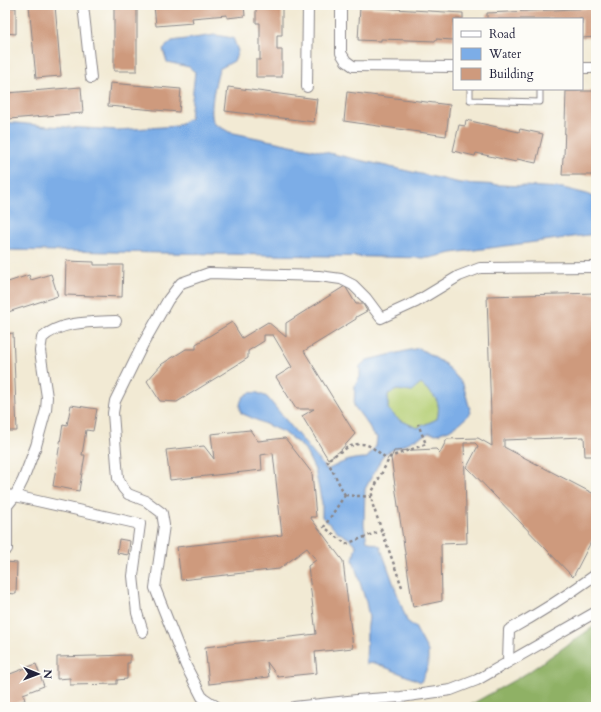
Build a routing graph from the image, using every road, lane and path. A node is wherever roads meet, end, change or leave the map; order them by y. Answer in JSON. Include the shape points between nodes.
{"nodes":[{"id":1,"x":83,"y":5,"type":"edge"},
{"id":2,"x":308,"y":5,"type":"edge"},
{"id":3,"x":341,"y":5,"type":"edge"},
{"id":4,"x":453,"y":68,"type":"edge"},
{"id":5,"x":91,"y":78,"type":"dead end"},
{"id":6,"x":307,"y":87,"type":"dead end"},
{"id":7,"x":470,"y":90,"type":"edge"},
{"id":8,"x":540,"y":90,"type":"edge"},
{"id":9,"x":596,"y":267,"type":"edge"},
{"id":10,"x":116,"y":322,"type":"dead end"},
{"id":11,"x":418,"y":424,"type":"dead end"},
{"id":12,"x":387,"y":458,"type":"junction"},
{"id":13,"x":10,"y":495,"type":"edge"},
{"id":14,"x":345,"y":495,"type":"junction"},
{"id":15,"x":372,"y":497,"type":"junction"},
{"id":16,"x":382,"y":531,"type":"junction"},
{"id":17,"x":7,"y":549,"type":"dead end"},
{"id":18,"x":596,"y":573,"type":"edge"},
{"id":19,"x":402,"y":587,"type":"dead end"},
{"id":20,"x":596,"y":612,"type":"edge"},
{"id":21,"x":143,"y":632,"type":"dead end"},
{"id":22,"x":508,"y":662,"type":"junction"},
{"id":23,"x":217,"y":707,"type":"edge"},
{"id":24,"x":294,"y":707,"type":"edge"}],
"edges":[{"from":1,"to":5,"type":"street"},
{"from":2,"to":6,"type":"street"},
{"from":3,"to":4,"type":"street","via":[[341,53],[353,66]]},
{"from":7,"to":8,"type":"lane","via":[[470,100],[540,102]]},
{"from":9,"to":23,"type":"street","via":[[480,268],[459,276],[416,302],[381,318],[353,285],[341,279],[210,273],[181,282],[143,344],[115,401],[113,413],[118,478],[128,494],[162,513],[164,525],[155,588],[186,666],[202,697]]},
{"from":10,"to":13,"type":"street","via":[[79,323],[48,333],[42,338],[40,351],[47,397],[46,410],[23,480]]},
{"from":11,"to":12,"type":"path","via":[[426,444]]},
{"from":12,"to":14,"type":"path","via":[[368,445],[352,445],[327,460]]},
{"from":12,"to":15,"type":"path"},
{"from":13,"to":17,"type":"street","via":[[7,506]]},
{"from":13,"to":21,"type":"street","via":[[140,524],[133,576],[137,614]]},
{"from":14,"to":15,"type":"path"},
{"from":14,"to":16,"type":"path","via":[[324,527],[346,544]]},
{"from":15,"to":16,"type":"path"},
{"from":16,"to":19,"type":"path"},
{"from":18,"to":22,"type":"street","via":[[568,594],[509,630]]},
{"from":20,"to":22,"type":"street"},
{"from":22,"to":24,"type":"street","via":[[477,680],[451,690]]}]}
